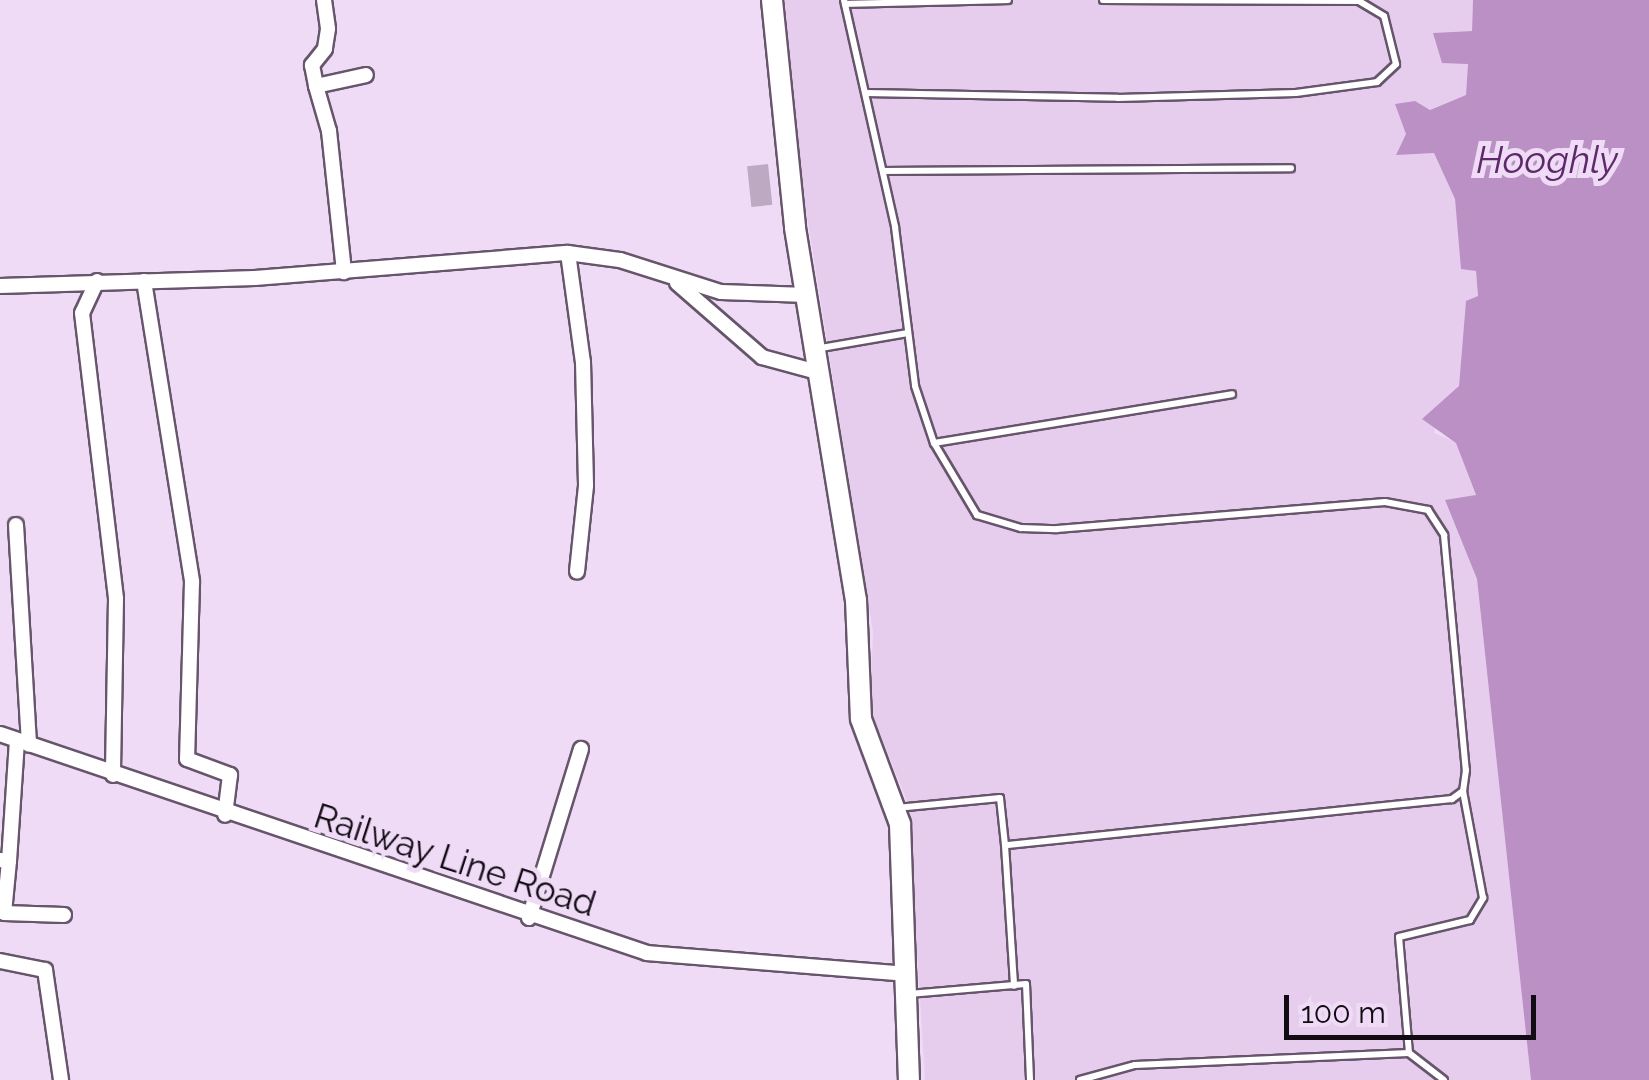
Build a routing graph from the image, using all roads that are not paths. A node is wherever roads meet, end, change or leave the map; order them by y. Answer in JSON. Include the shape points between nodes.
{"nodes":[{"id":1,"x":324,"y":0,"type":"edge"},
{"id":2,"x":772,"y":0,"type":"edge"},
{"id":3,"x":1008,"y":0,"type":"edge"},
{"id":4,"x":1103,"y":0,"type":"edge"},
{"id":5,"x":844,"y":2,"type":"edge"},
{"id":6,"x":366,"y":74,"type":"dead end"},
{"id":7,"x":316,"y":86,"type":"junction"},
{"id":8,"x":866,"y":93,"type":"junction"},
{"id":9,"x":1291,"y":168,"type":"dead end"},
{"id":10,"x":884,"y":171,"type":"junction"},
{"id":11,"x":568,"y":252,"type":"junction"},
{"id":12,"x":344,"y":272,"type":"junction"},
{"id":13,"x":668,"y":276,"type":"junction"},
{"id":14,"x":98,"y":281,"type":"junction"},
{"id":15,"x":144,"y":281,"type":"junction"},
{"id":16,"x":0,"y":286,"type":"edge"},
{"id":17,"x":807,"y":295,"type":"junction"},
{"id":18,"x":908,"y":334,"type":"junction"},
{"id":19,"x":817,"y":348,"type":"junction"},
{"id":20,"x":821,"y":373,"type":"junction"},
{"id":21,"x":1232,"y":394,"type":"dead end"},
{"id":22,"x":934,"y":442,"type":"junction"},
{"id":23,"x":16,"y":525,"type":"dead end"},
{"id":24,"x":577,"y":572,"type":"dead end"},
{"id":25,"x":0,"y":734,"type":"edge"},
{"id":26,"x":23,"y":743,"type":"junction"},
{"id":27,"x":581,"y":749,"type":"dead end"},
{"id":28,"x":112,"y":776,"type":"junction"},
{"id":29,"x":1463,"y":791,"type":"junction"},
{"id":30,"x":896,"y":808,"type":"junction"},
{"id":31,"x":225,"y":815,"type":"junction"},
{"id":32,"x":1004,"y":844,"type":"junction"},
{"id":33,"x":4,"y":861,"type":"edge"},
{"id":34,"x":64,"y":915,"type":"dead end"},
{"id":35,"x":529,"y":918,"type":"junction"},
{"id":36,"x":0,"y":961,"type":"edge"},
{"id":37,"x":907,"y":984,"type":"junction"},
{"id":38,"x":1014,"y":986,"type":"junction"},
{"id":39,"x":1410,"y":1053,"type":"junction"},
{"id":40,"x":62,"y":1080,"type":"edge"},
{"id":41,"x":909,"y":1080,"type":"edge"},
{"id":42,"x":1030,"y":1080,"type":"edge"},
{"id":43,"x":1080,"y":1080,"type":"edge"},
{"id":44,"x":1444,"y":1080,"type":"edge"}],
"edges":[{"from":1,"to":7,"type":"street","via":[[326,49],[312,65]]},
{"from":2,"to":17,"type":"street"},
{"from":3,"to":5,"type":"lane"},
{"from":4,"to":8,"type":"lane","via":[[1359,0],[1384,16],[1394,73],[1377,82],[1296,93]]},
{"from":5,"to":8,"type":"lane"},
{"from":6,"to":7,"type":"street"},
{"from":7,"to":12,"type":"street","via":[[330,131]]},
{"from":8,"to":10,"type":"lane"},
{"from":9,"to":10,"type":"lane"},
{"from":10,"to":18,"type":"lane"},
{"from":11,"to":12,"type":"street"},
{"from":11,"to":13,"type":"street"},
{"from":11,"to":24,"type":"street","via":[[583,362],[586,486]]},
{"from":12,"to":15,"type":"street"},
{"from":13,"to":17,"type":"street","via":[[735,295]]},
{"from":13,"to":20,"type":"street","via":[[762,357]]},
{"from":14,"to":15,"type":"street"},
{"from":14,"to":16,"type":"street"},
{"from":14,"to":28,"type":"street","via":[[82,313],[116,599]]},
{"from":15,"to":31,"type":"street","via":[[192,582],[187,760],[230,774]]},
{"from":17,"to":19,"type":"street"},
{"from":18,"to":19,"type":"lane"},
{"from":18,"to":22,"type":"lane","via":[[915,386]]},
{"from":19,"to":20,"type":"street"},
{"from":20,"to":30,"type":"street","via":[[856,600],[861,719]]},
{"from":21,"to":22,"type":"lane"},
{"from":22,"to":29,"type":"lane","via":[[977,515],[1021,528],[1385,502],[1428,510],[1444,535]]},
{"from":23,"to":26,"type":"street"},
{"from":25,"to":26,"type":"street","name":"Railway Line Road"},
{"from":26,"to":28,"type":"street","name":"Railway Line Road"},
{"from":26,"to":33,"type":"street"},
{"from":27,"to":35,"type":"street"},
{"from":28,"to":31,"type":"street","name":"Railway Line Road"},
{"from":29,"to":32,"type":"lane","via":[[1452,799]]},
{"from":29,"to":39,"type":"lane","via":[[1484,898],[1470,920],[1399,937]]},
{"from":30,"to":32,"type":"lane","via":[[1000,798]]},
{"from":30,"to":37,"type":"street","via":[[907,898]]},
{"from":31,"to":35,"type":"street","name":"Railway Line Road"},
{"from":32,"to":38,"type":"lane"},
{"from":33,"to":34,"type":"street","via":[[4,913]]},
{"from":35,"to":37,"type":"street","name":"Railway Line Road","via":[[647,954]]},
{"from":36,"to":40,"type":"street","via":[[46,970]]},
{"from":37,"to":38,"type":"lane"},
{"from":37,"to":41,"type":"street"},
{"from":38,"to":42,"type":"lane","via":[[1026,984]]},
{"from":39,"to":43,"type":"lane","via":[[1135,1065]]},
{"from":39,"to":44,"type":"lane"}]}
